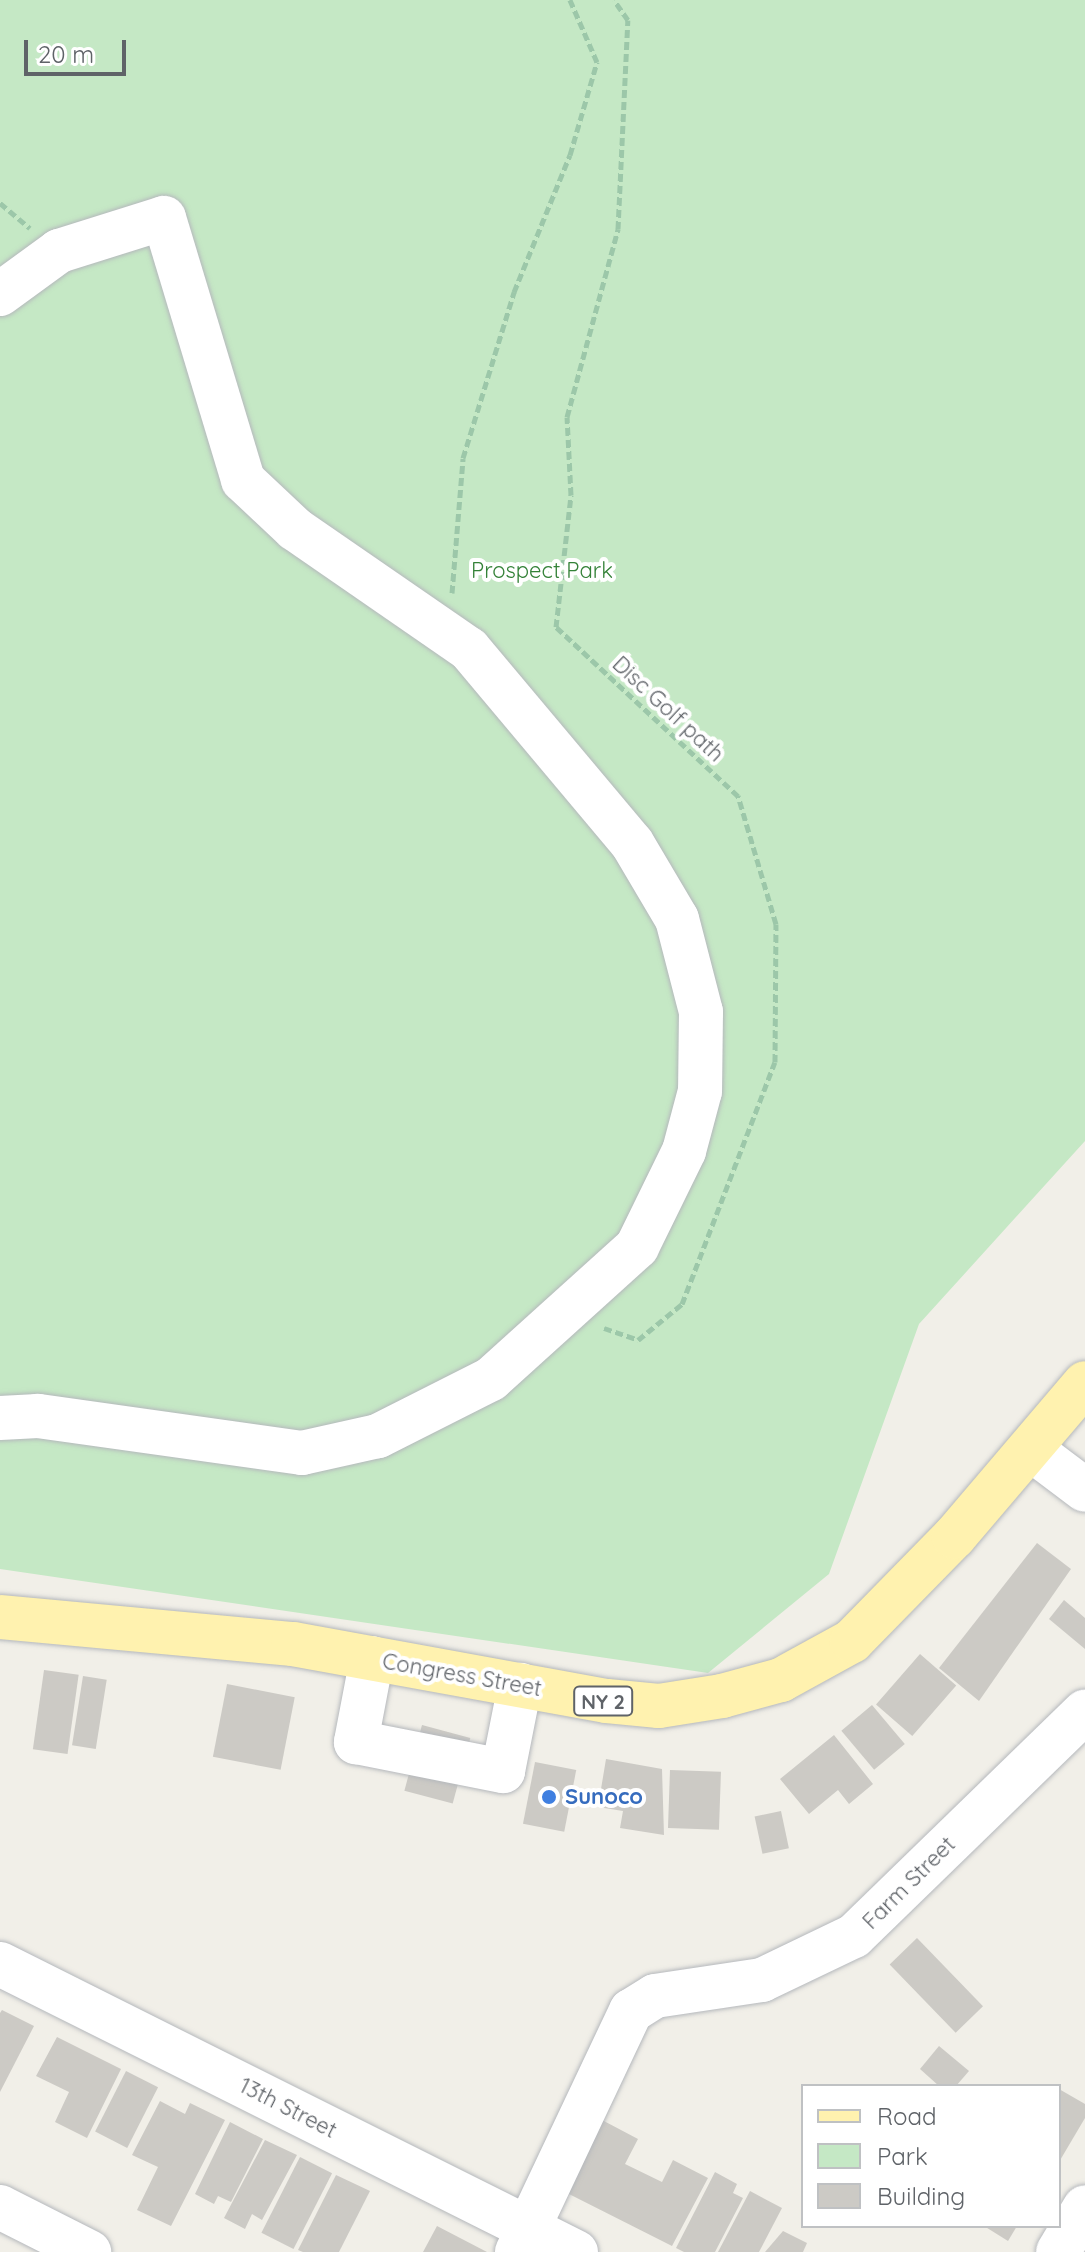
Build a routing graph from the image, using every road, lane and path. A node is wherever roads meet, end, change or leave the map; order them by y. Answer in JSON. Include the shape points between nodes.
{"nodes":[{"id":1,"x":570,"y":0,"type":"edge"},
{"id":2,"x":614,"y":0,"type":"edge"},
{"id":3,"x":0,"y":294,"type":"edge"},
{"id":4,"x":469,"y":649,"type":"junction"},
{"id":5,"x":564,"y":1313,"type":"junction"},
{"id":6,"x":1085,"y":1383,"type":"edge"},
{"id":7,"x":0,"y":1418,"type":"edge"},
{"id":8,"x":1032,"y":1450,"type":"junction"},
{"id":9,"x":1085,"y":1490,"type":"edge"},
{"id":10,"x":0,"y":1617,"type":"edge"},
{"id":11,"x":372,"y":1658,"type":"junction"},
{"id":12,"x":520,"y":1685,"type":"junction"},
{"id":13,"x":1085,"y":1711,"type":"edge"},
{"id":14,"x":0,"y":1964,"type":"edge"},
{"id":15,"x":0,"y":2207,"type":"edge"},
{"id":16,"x":1085,"y":2207,"type":"edge"},
{"id":17,"x":523,"y":2240,"type":"edge"},
{"id":18,"x":89,"y":2252,"type":"edge"},
{"id":19,"x":576,"y":2252,"type":"edge"},
{"id":20,"x":1058,"y":2252,"type":"edge"}],
"edges":[{"from":1,"to":4,"type":"path","via":[[597,62],[570,155],[514,292],[463,458],[451,610]]},
{"from":2,"to":5,"type":"path","name":"Disc Golf path","via":[[628,20],[618,229],[567,417],[571,495],[556,627],[738,796],[776,924],[775,1062],[682,1304],[638,1340]]},
{"from":3,"to":4,"type":"street","via":[[59,251],[164,218],[243,480],[295,529]]},
{"from":4,"to":5,"type":"street","via":[[632,843],[677,919],[701,1012],[700,1091],[684,1151],[637,1247]]},
{"from":5,"to":7,"type":"street","via":[[491,1379],[378,1436],[302,1453],[38,1416]]},
{"from":6,"to":8,"type":"main road","name":"Congress Street","number":"NY 2"},
{"from":8,"to":9,"type":"street"},
{"from":8,"to":12,"type":"main road","name":"Congress Street","number":"NY 2","via":[[852,1641],[781,1680],[659,1706]]},
{"from":10,"to":11,"type":"main road","name":"Congress Street","number":"NY 2","via":[[117,1623]]},
{"from":11,"to":12,"type":"main road","name":"Congress Street","number":"NY 2"},
{"from":11,"to":12,"type":"street","via":[[356,1742],[503,1771]]},
{"from":13,"to":17,"type":"street","name":"Farm Street","via":[[854,1936],[762,1980],[655,1996],[631,2011]]},
{"from":14,"to":17,"type":"street","name":"13th Street"},
{"from":15,"to":18,"type":"street"},
{"from":16,"to":20,"type":"street"},
{"from":17,"to":19,"type":"street","name":"13th Street"}]}
